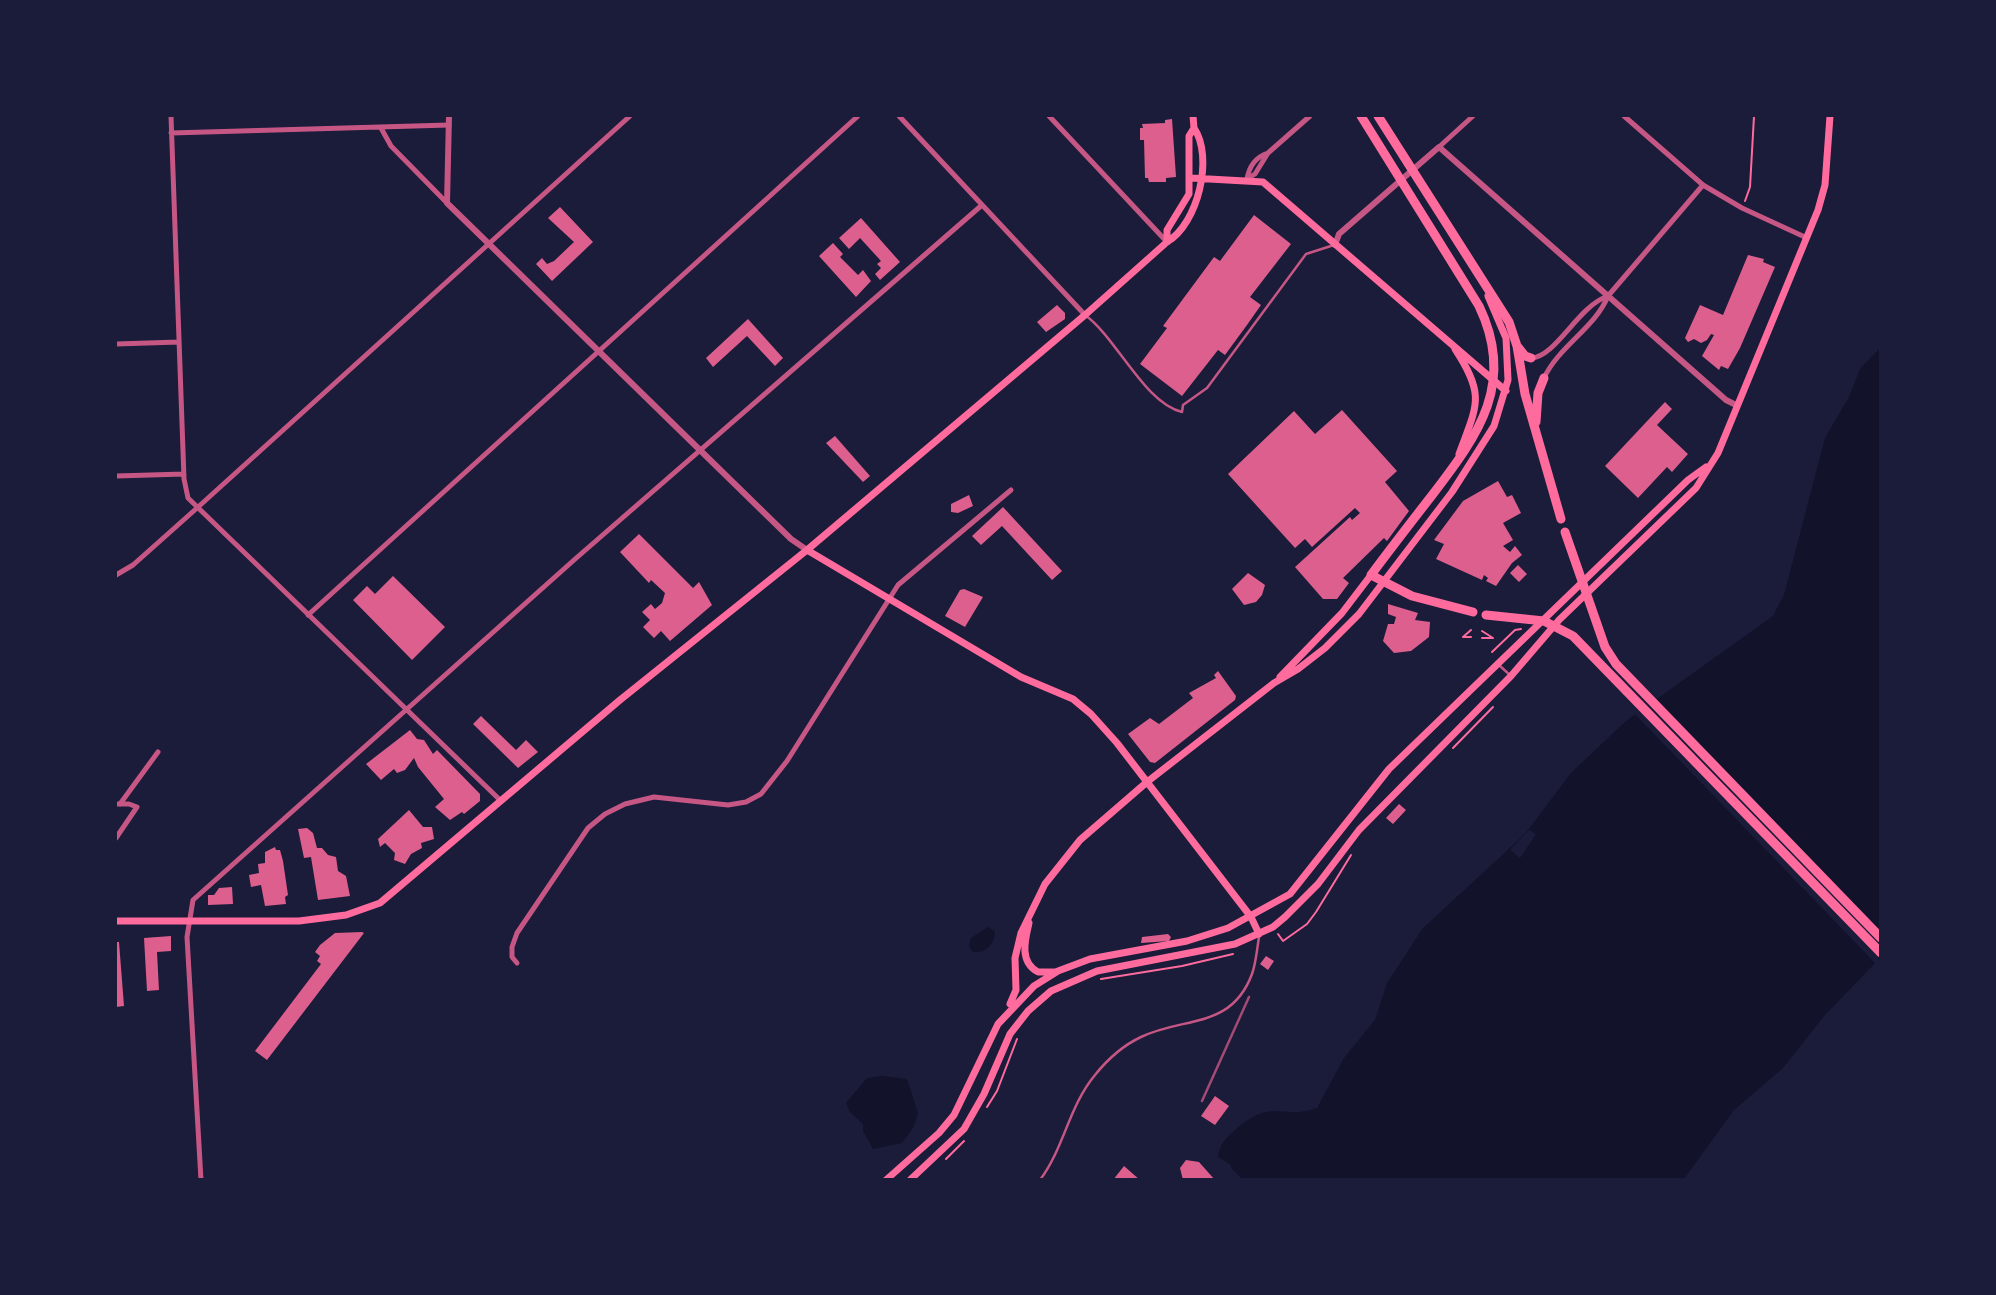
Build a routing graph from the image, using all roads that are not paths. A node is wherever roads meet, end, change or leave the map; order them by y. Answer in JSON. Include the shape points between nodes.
{"nodes":[{"id":1,"x":171,"y":116,"type":"edge"},
{"id":2,"x":449,"y":116,"type":"edge"},
{"id":3,"x":630,"y":116,"type":"edge"},
{"id":4,"x":858,"y":116,"type":"edge"},
{"id":5,"x":900,"y":116,"type":"edge"},
{"id":6,"x":1049,"y":116,"type":"edge"},
{"id":7,"x":1193,"y":116,"type":"edge"},
{"id":8,"x":1298,"y":116,"type":"edge"},
{"id":9,"x":1310,"y":116,"type":"edge"},
{"id":10,"x":1361,"y":116,"type":"edge"},
{"id":11,"x":1378,"y":116,"type":"edge"},
{"id":12,"x":1473,"y":116,"type":"edge"},
{"id":13,"x":1624,"y":116,"type":"edge"},
{"id":14,"x":1830,"y":116,"type":"edge"},
{"id":15,"x":449,"y":125,"type":"junction"},
{"id":16,"x":1298,"y":126,"type":"junction"},
{"id":17,"x":382,"y":128,"type":"junction"},
{"id":18,"x":1194,"y":128,"type":"junction"},
{"id":19,"x":172,"y":133,"type":"junction"},
{"id":20,"x":1440,"y":147,"type":"junction"},
{"id":21,"x":1191,"y":178,"type":"junction"},
{"id":22,"x":1201,"y":179,"type":"junction"},
{"id":23,"x":1247,"y":179,"type":"junction"},
{"id":24,"x":1703,"y":185,"type":"junction"},
{"id":25,"x":446,"y":203,"type":"junction"},
{"id":26,"x":982,"y":205,"type":"junction"},
{"id":27,"x":1807,"y":237,"type":"junction"},
{"id":28,"x":1167,"y":242,"type":"junction"},
{"id":29,"x":489,"y":243,"type":"junction"},
{"id":30,"x":1335,"y":245,"type":"junction"},
{"id":31,"x":1479,"y":276,"type":"junction"},
{"id":32,"x":1608,"y":296,"type":"junction"},
{"id":33,"x":1085,"y":315,"type":"junction"},
{"id":34,"x":179,"y":342,"type":"junction"},
{"id":35,"x":116,"y":344,"type":"edge"},
{"id":36,"x":1452,"y":346,"type":"junction"},
{"id":37,"x":1517,"y":346,"type":"junction"},
{"id":38,"x":597,"y":350,"type":"junction"},
{"id":39,"x":1531,"y":358,"type":"joint"},
{"id":40,"x":1544,"y":378,"type":"joint"},
{"id":41,"x":1494,"y":381,"type":"junction"},
{"id":42,"x":1506,"y":391,"type":"junction"},
{"id":43,"x":1736,"y":405,"type":"junction"},
{"id":44,"x":1537,"y":438,"type":"junction"},
{"id":45,"x":700,"y":451,"type":"junction"},
{"id":46,"x":1455,"y":466,"type":"junction"},
{"id":47,"x":1707,"y":467,"type":"junction"},
{"id":48,"x":184,"y":474,"type":"junction"},
{"id":49,"x":116,"y":476,"type":"edge"},
{"id":50,"x":1011,"y":490,"type":"dead end"},
{"id":51,"x":197,"y":508,"type":"junction"},
{"id":52,"x":1561,"y":519,"type":"dead end"},
{"id":53,"x":1565,"y":532,"type":"dead end"},
{"id":54,"x":807,"y":550,"type":"junction"},
{"id":55,"x":116,"y":575,"type":"edge"},
{"id":56,"x":1371,"y":575,"type":"junction"},
{"id":57,"x":1382,"y":583,"type":"junction"},
{"id":58,"x":887,"y":599,"type":"junction"},
{"id":59,"x":1473,"y":612,"type":"dead end"},
{"id":60,"x":308,"y":615,"type":"junction"},
{"id":61,"x":1486,"y":615,"type":"dead end"},
{"id":62,"x":1498,"y":663,"type":"junction"},
{"id":63,"x":1511,"y":676,"type":"junction"},
{"id":64,"x":1275,"y":683,"type":"junction"},
{"id":65,"x":408,"y":708,"type":"junction"},
{"id":66,"x":158,"y":752,"type":"dead end"},
{"id":67,"x":1147,"y":782,"type":"junction"},
{"id":68,"x":500,"y":800,"type":"junction"},
{"id":69,"x":118,"y":804,"type":"edge"},
{"id":70,"x":116,"y":838,"type":"edge"},
{"id":71,"x":1031,"y":912,"type":"junction"},
{"id":72,"x":1251,"y":917,"type":"junction"},
{"id":73,"x":188,"y":920,"type":"junction"},
{"id":74,"x":116,"y":921,"type":"edge"},
{"id":75,"x":1259,"y":934,"type":"junction"},
{"id":76,"x":1881,"y":938,"type":"edge"},
{"id":77,"x":1881,"y":953,"type":"edge"},
{"id":78,"x":517,"y":963,"type":"dead end"},
{"id":79,"x":1058,"y":971,"type":"junction"},
{"id":80,"x":998,"y":1024,"type":"junction"},
{"id":81,"x":201,"y":1180,"type":"edge"},
{"id":82,"x":886,"y":1180,"type":"edge"},
{"id":83,"x":910,"y":1180,"type":"edge"},
{"id":84,"x":1040,"y":1180,"type":"edge"}],
"edges":[{"from":1,"to":19,"type":"street"},
{"from":2,"to":15,"type":"street"},
{"from":3,"to":29,"type":"street"},
{"from":4,"to":38,"type":"street"},
{"from":5,"to":26,"type":"street"},
{"from":6,"to":28,"type":"street"},
{"from":7,"to":18,"type":"main road"},
{"from":8,"to":16,"type":"street"},
{"from":9,"to":16,"type":"street"},
{"from":10,"to":41,"type":"highway","via":[[1479,306],[1492,348]]},
{"from":11,"to":31,"type":"highway"},
{"from":12,"to":20,"type":"street"},
{"from":13,"to":24,"type":"street"},
{"from":14,"to":27,"type":"main road","via":[[1825,185]]},
{"from":15,"to":17,"type":"street"},
{"from":15,"to":25,"type":"street"},
{"from":16,"to":23,"type":"street","via":[[1255,161]]},
{"from":17,"to":19,"type":"street"},
{"from":17,"to":25,"type":"street","via":[[391,146]]},
{"from":18,"to":21,"type":"main road","via":[[1189,136]]},
{"from":18,"to":22,"type":"main road","via":[[1199,136]]},
{"from":19,"to":34,"type":"street"},
{"from":20,"to":30,"type":"street","via":[[1339,234]]},
{"from":20,"to":32,"type":"street"},
{"from":21,"to":22,"type":"main road"},
{"from":21,"to":28,"type":"main road","via":[[1186,202],[1167,230]]},
{"from":22,"to":23,"type":"main road"},
{"from":22,"to":28,"type":"main road","via":[[1190,218],[1180,234]]},
{"from":23,"to":30,"type":"main road","via":[[1274,190]]},
{"from":24,"to":27,"type":"street"},
{"from":24,"to":32,"type":"street"},
{"from":25,"to":29,"type":"street"},
{"from":26,"to":33,"type":"street"},
{"from":26,"to":45,"type":"street"},
{"from":27,"to":43,"type":"main road"},
{"from":28,"to":33,"type":"main road"},
{"from":29,"to":38,"type":"street"},
{"from":29,"to":51,"type":"street"},
{"from":30,"to":33,"type":"lane","via":[[1306,254],[1207,388],[1183,405],[1182,412],[1171,410],[1126,364],[1099,325]]},
{"from":30,"to":36,"type":"main road"},
{"from":31,"to":37,"type":"highway","via":[[1509,322]]},
{"from":31,"to":42,"type":"main road","via":[[1506,338]]},
{"from":32,"to":39,"type":"street","via":[[1593,301],[1546,353]]},
{"from":32,"to":40,"type":"street"},
{"from":32,"to":43,"type":"street"},
{"from":33,"to":54,"type":"main road"},
{"from":34,"to":35,"type":"street"},
{"from":34,"to":48,"type":"street"},
{"from":36,"to":41,"type":"main road"},
{"from":36,"to":46,"type":"main road","via":[[1471,372],[1476,393],[1474,413]]},
{"from":37,"to":39,"type":"highway"},
{"from":37,"to":44,"type":"highway"},
{"from":38,"to":45,"type":"street"},
{"from":38,"to":60,"type":"street"},
{"from":40,"to":44,"type":"highway","via":[[1536,402]]},
{"from":41,"to":42,"type":"main road"},
{"from":41,"to":46,"type":"highway","via":[[1480,426]]},
{"from":42,"to":57,"type":"main road","via":[[1489,436]]},
{"from":43,"to":47,"type":"main road","via":[[1718,453]]},
{"from":44,"to":52,"type":"highway"},
{"from":45,"to":54,"type":"street"},
{"from":45,"to":65,"type":"street"},
{"from":46,"to":56,"type":"highway"},
{"from":47,"to":62,"type":"main road","via":[[1688,480]]},
{"from":47,"to":63,"type":"main road","via":[[1696,488],[1559,620]]},
{"from":48,"to":49,"type":"street"},
{"from":48,"to":51,"type":"street","via":[[188,498]]},
{"from":50,"to":58,"type":"street","via":[[898,584]]},
{"from":51,"to":55,"type":"street"},
{"from":51,"to":60,"type":"street"},
{"from":53,"to":76,"type":"highway","via":[[1605,647],[1616,664]]},
{"from":54,"to":58,"type":"main road"},
{"from":54,"to":68,"type":"main road"},
{"from":56,"to":57,"type":"highway"},
{"from":56,"to":64,"type":"main road","via":[[1342,613]]},
{"from":57,"to":59,"type":"highway"},
{"from":57,"to":64,"type":"main road","via":[[1325,648]]},
{"from":58,"to":67,"type":"main road","via":[[1020,677],[1073,699],[1107,730]]},
{"from":58,"to":78,"type":"street","via":[[767,788],[746,802],[728,805],[654,797],[605,814],[588,828],[517,933],[512,957]]},
{"from":60,"to":65,"type":"street"},
{"from":61,"to":77,"type":"highway","via":[[1528,619],[1573,636]]},
{"from":62,"to":63,"type":"lane"},
{"from":62,"to":72,"type":"main road","via":[[1389,769],[1296,888]]},
{"from":63,"to":75,"type":"main road","via":[[1359,830],[1296,907]]},
{"from":64,"to":67,"type":"main road"},
{"from":65,"to":68,"type":"street"},
{"from":65,"to":73,"type":"street","via":[[216,876],[193,900]]},
{"from":66,"to":69,"type":"street"},
{"from":67,"to":71,"type":"main road","via":[[1080,840],[1045,884]]},
{"from":67,"to":72,"type":"main road"},
{"from":68,"to":73,"type":"main road","via":[[380,903],[346,915],[299,921]]},
{"from":69,"to":70,"type":"street","via":[[137,807]]},
{"from":71,"to":79,"type":"main road","via":[[1024,949],[1027,963],[1038,972]]},
{"from":71,"to":80,"type":"main road","via":[[1016,950],[1014,996]]},
{"from":72,"to":75,"type":"main road"},
{"from":72,"to":79,"type":"main road","via":[[1187,941],[1116,952]]},
{"from":73,"to":74,"type":"main road"},
{"from":73,"to":81,"type":"street"},
{"from":75,"to":83,"type":"main road","via":[[1202,953],[1097,971],[1051,991],[1010,1034],[964,1129]]},
{"from":75,"to":84,"type":"lane","via":[[1253,972],[1244,992],[1231,1005],[1214,1018],[1142,1036],[1094,1075]]},
{"from":79,"to":80,"type":"main road","via":[[1028,991]]},
{"from":80,"to":82,"type":"main road","via":[[954,1115]]}]}
